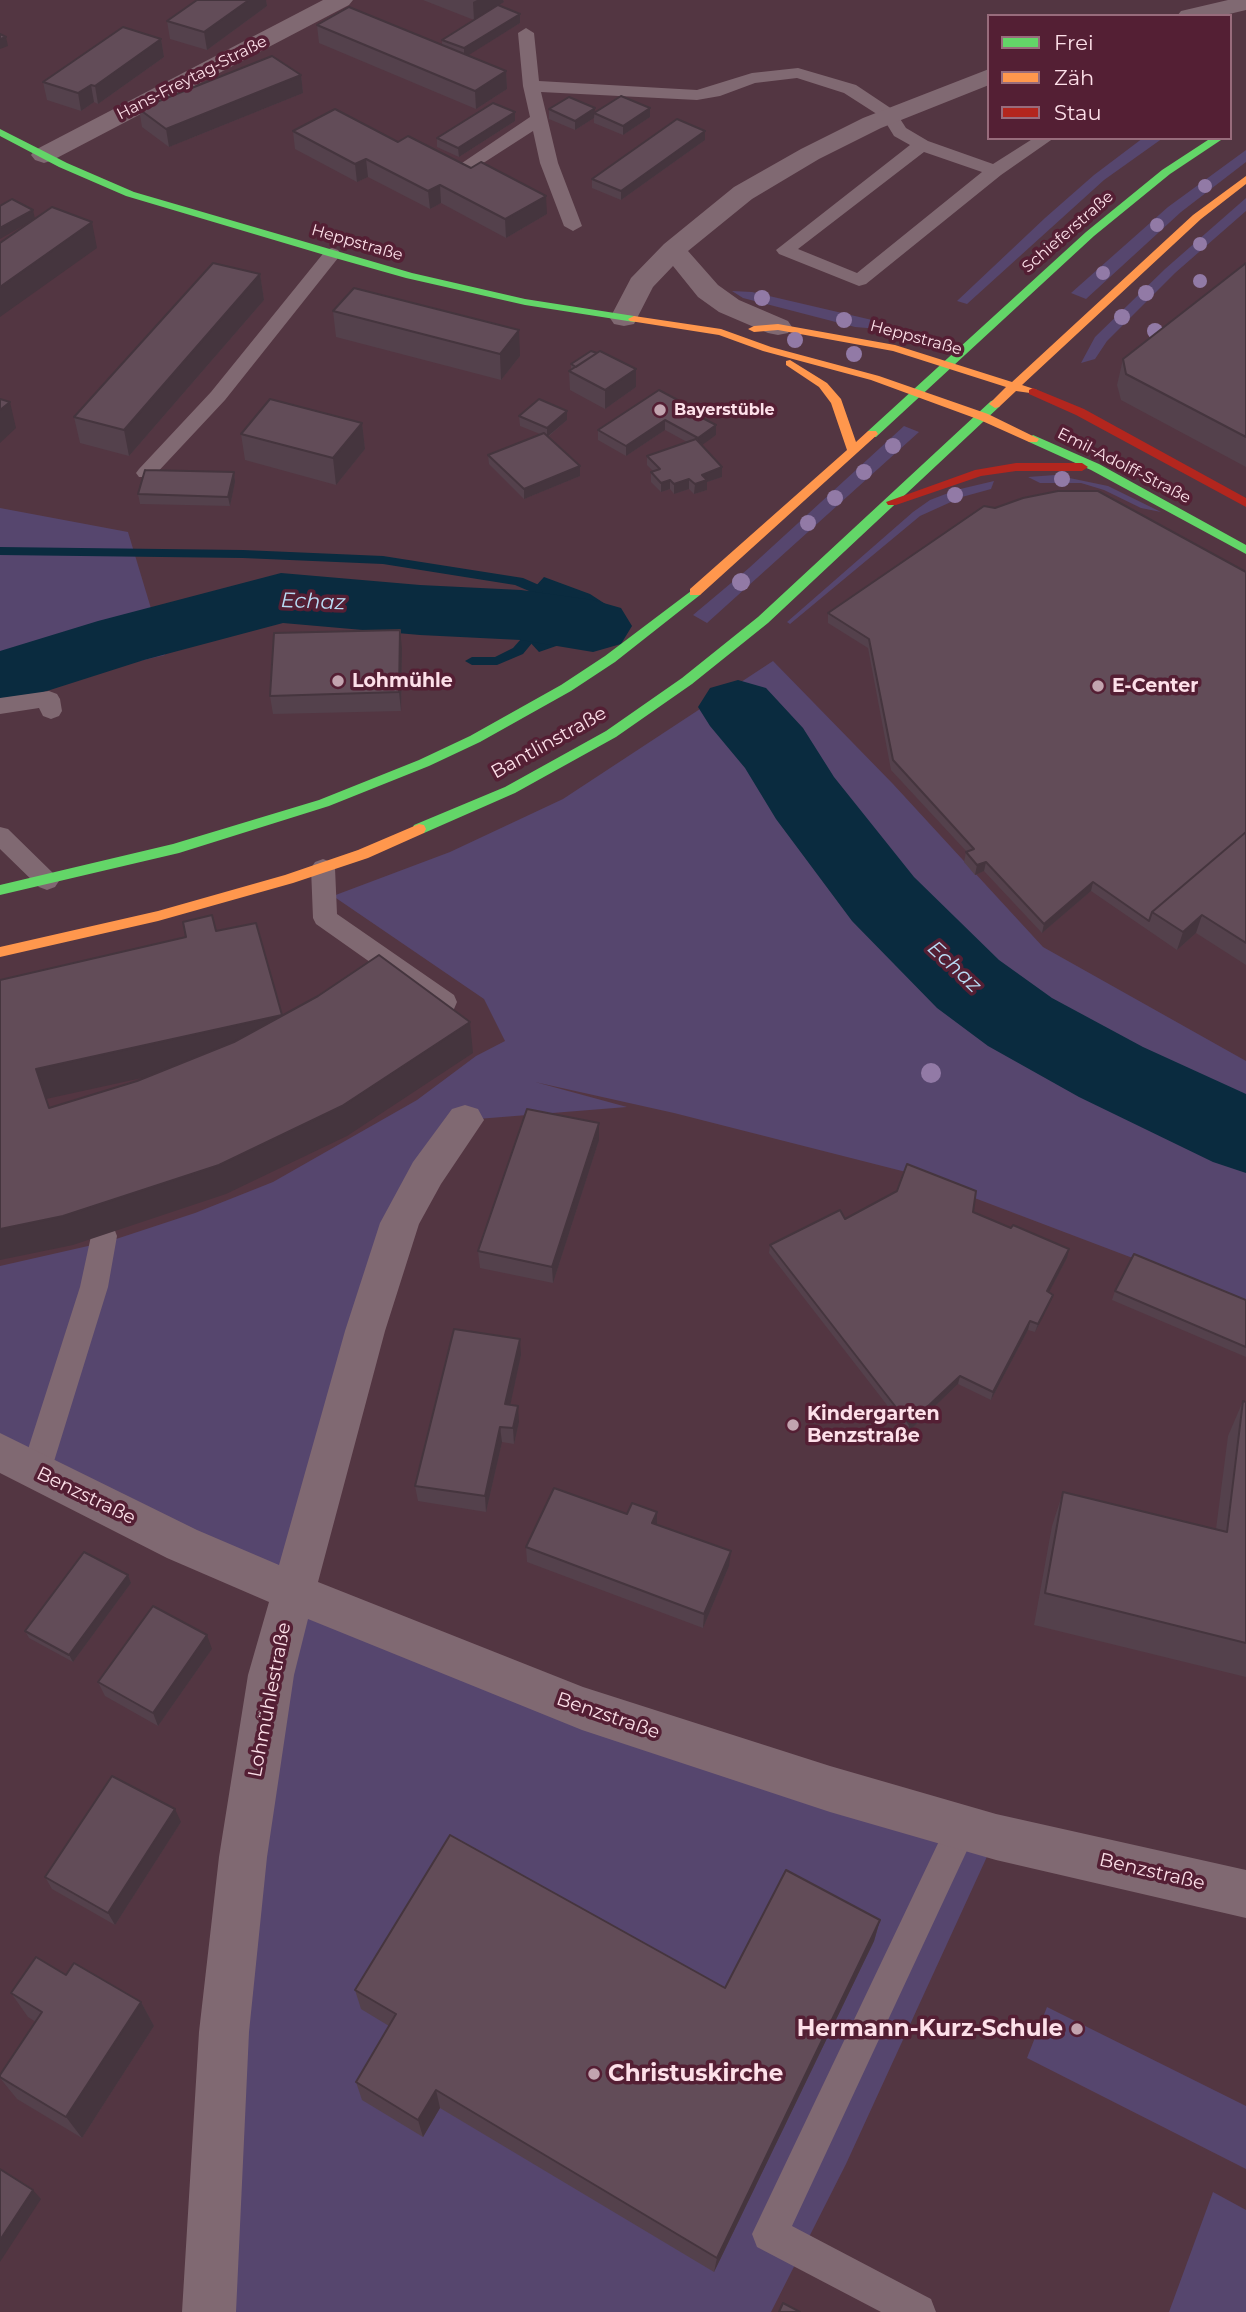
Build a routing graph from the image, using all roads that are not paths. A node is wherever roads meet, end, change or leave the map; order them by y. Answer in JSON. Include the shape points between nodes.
{"nodes":[{"id":1,"x":341,"y":0,"type":"edge"},
{"id":2,"x":1246,"y":3,"type":"edge"},
{"id":3,"x":1198,"y":14,"type":"edge"},
{"id":4,"x":526,"y":33,"type":"dead end"},
{"id":5,"x":987,"y":77,"type":"edge"},
{"id":6,"x":531,"y":86,"type":"junction"},
{"id":7,"x":889,"y":115,"type":"junction"},
{"id":8,"x":539,"y":119,"type":"junction"},
{"id":9,"x":0,"y":132,"type":"edge"},
{"id":10,"x":1043,"y":140,"type":"edge"},
{"id":11,"x":1216,"y":140,"type":"edge"},
{"id":12,"x":922,"y":145,"type":"junction"},
{"id":13,"x":44,"y":155,"type":"junction"},
{"id":14,"x":468,"y":165,"type":"edge"},
{"id":15,"x":995,"y":171,"type":"junction"},
{"id":16,"x":1246,"y":179,"type":"edge"},
{"id":17,"x":573,"y":226,"type":"dead end"},
{"id":18,"x":673,"y":250,"type":"junction"},
{"id":19,"x":332,"y":254,"type":"junction"},
{"id":20,"x":1076,"y":308,"type":"dead end"},
{"id":21,"x":1092,"y":314,"type":"junction"},
{"id":22,"x":624,"y":318,"type":"junction"},
{"id":23,"x":721,"y":332,"type":"junction"},
{"id":24,"x":773,"y":338,"type":"junction"},
{"id":25,"x":948,"y":363,"type":"junction"},
{"id":26,"x":1017,"y":386,"type":"junction"},
{"id":27,"x":918,"y":393,"type":"junction"},
{"id":28,"x":984,"y":417,"type":"junction"},
{"id":29,"x":1121,"y":433,"type":"junction"},
{"id":30,"x":853,"y":451,"type":"junction"},
{"id":31,"x":1095,"y":467,"type":"junction"},
{"id":32,"x":146,"y":473,"type":"edge"},
{"id":33,"x":892,"y":502,"type":"junction"},
{"id":34,"x":1246,"y":503,"type":"edge"},
{"id":35,"x":1246,"y":550,"type":"edge"},
{"id":36,"x":0,"y":706,"type":"edge"},
{"id":37,"x":51,"y":711,"type":"dead end"},
{"id":38,"x":0,"y":835,"type":"edge"},
{"id":39,"x":323,"y":867,"type":"junction"},
{"id":40,"x":47,"y":881,"type":"junction"},
{"id":41,"x":0,"y":890,"type":"edge"},
{"id":42,"x":32,"y":946,"type":"junction"},
{"id":43,"x":95,"y":948,"type":"dead end"},
{"id":44,"x":0,"y":952,"type":"edge"},
{"id":45,"x":426,"y":1018,"type":"edge"},
{"id":46,"x":464,"y":1120,"type":"dead end"},
{"id":47,"x":104,"y":1236,"type":"edge"},
{"id":48,"x":18,"y":1462,"type":"edge"},
{"id":49,"x":293,"y":1592,"type":"junction"},
{"id":50,"x":962,"y":1827,"type":"junction"},
{"id":51,"x":1246,"y":1894,"type":"edge"},
{"id":52,"x":209,"y":2312,"type":"edge"},
{"id":53,"x":918,"y":2312,"type":"edge"}],
"edges":[{"from":1,"to":13,"type":"street","name":"Hans-Freytag-Straße"},
{"from":2,"to":3,"type":"street"},
{"from":4,"to":6,"type":"lane"},
{"from":5,"to":7,"type":"street"},
{"from":6,"to":7,"type":"lane","via":[[697,95],[752,78],[798,74],[850,89]]},
{"from":6,"to":8,"type":"lane"},
{"from":7,"to":12,"type":"lane","via":[[900,132]]},
{"from":7,"to":18,"type":"street","via":[[743,193]]},
{"from":8,"to":14,"type":"lane"},
{"from":8,"to":17,"type":"lane","via":[[549,163]]},
{"from":9,"to":13,"type":"main road","name":"Heppstraße"},
{"from":10,"to":15,"type":"lane"},
{"from":11,"to":25,"type":"main road","name":"Schieferstraße","via":[[1144,189],[1035,291]]},
{"from":12,"to":15,"type":"lane"},
{"from":12,"to":15,"type":"lane","via":[[785,250],[859,280]]},
{"from":13,"to":19,"type":"main road","name":"Heppstraße","via":[[130,194]]},
{"from":16,"to":21,"type":"main road","via":[[1197,217]]},
{"from":18,"to":22,"type":"street","via":[[641,284]]},
{"from":18,"to":24,"type":"street","via":[[708,291]]},
{"from":19,"to":22,"type":"main road","name":"Heppstraße","via":[[503,297]]},
{"from":19,"to":32,"type":"lane","via":[[218,396]]},
{"from":20,"to":21,"type":"main road"},
{"from":21,"to":26,"type":"main road"},
{"from":22,"to":23,"type":"main road","name":"Heppstraße"},
{"from":23,"to":24,"type":"main road","name":"Heppstraße"},
{"from":23,"to":24,"type":"main road","name":"Heppstraße"},
{"from":24,"to":25,"type":"main road","name":"Heppstraße","via":[[895,348]]},
{"from":24,"to":27,"type":"main road","name":"Heppstraße"},
{"from":24,"to":30,"type":"main road","via":[[837,402]]},
{"from":25,"to":26,"type":"main road","name":"Heppstraße"},
{"from":25,"to":27,"type":"main road","name":"Bantlinstraße"},
{"from":26,"to":28,"type":"main road","name":"Bantlinstraße"},
{"from":26,"to":29,"type":"main road","name":"Emil-Adolff-Straße"},
{"from":27,"to":28,"type":"main road","name":"Heppstraße"},
{"from":27,"to":30,"type":"main road","name":"Bantlinstraße"},
{"from":28,"to":31,"type":"main road","name":"Emil-Adolff-Straße"},
{"from":28,"to":33,"type":"main road","name":"Bantlinstraße"},
{"from":29,"to":31,"type":"main road","via":[[1094,454]]},
{"from":29,"to":34,"type":"main road","name":"Emil-Adolff-Straße"},
{"from":30,"to":40,"type":"main road","name":"Bantlinstraße","via":[[651,628],[522,715],[424,763],[300,812]]},
{"from":31,"to":33,"type":"main road","via":[[1003,468]]},
{"from":31,"to":35,"type":"main road","name":"Emil-Adolff-Straße"},
{"from":33,"to":39,"type":"main road","name":"Bantlinstraße","via":[[763,620],[611,734],[499,795],[405,838]]},
{"from":36,"to":37,"type":"lane","via":[[49,699]]},
{"from":38,"to":40,"type":"lane"},
{"from":39,"to":42,"type":"main road","name":"Bantlinstraße","via":[[158,916]]},
{"from":39,"to":45,"type":"lane","via":[[325,918],[445,1002]]},
{"from":40,"to":41,"type":"main road","name":"Bantlinstraße"},
{"from":42,"to":43,"type":"main road"},
{"from":42,"to":44,"type":"main road","name":"Bantlinstraße"},
{"from":46,"to":49,"type":"street","name":"Lohmühlestraße","via":[[400,1223],[365,1331]]},
{"from":47,"to":48,"type":"lane","via":[[94,1287]]},
{"from":48,"to":49,"type":"street","name":"Benzstraße","via":[[183,1544]]},
{"from":49,"to":50,"type":"street","name":"Benzstraße","via":[[582,1708]]},
{"from":49,"to":52,"type":"street","name":"Lohmühlestraße","via":[[267,1701],[236,1909],[224,2032]]},
{"from":50,"to":51,"type":"street","name":"Benzstraße"},
{"from":50,"to":53,"type":"lane","via":[[770,2234]]}]}
